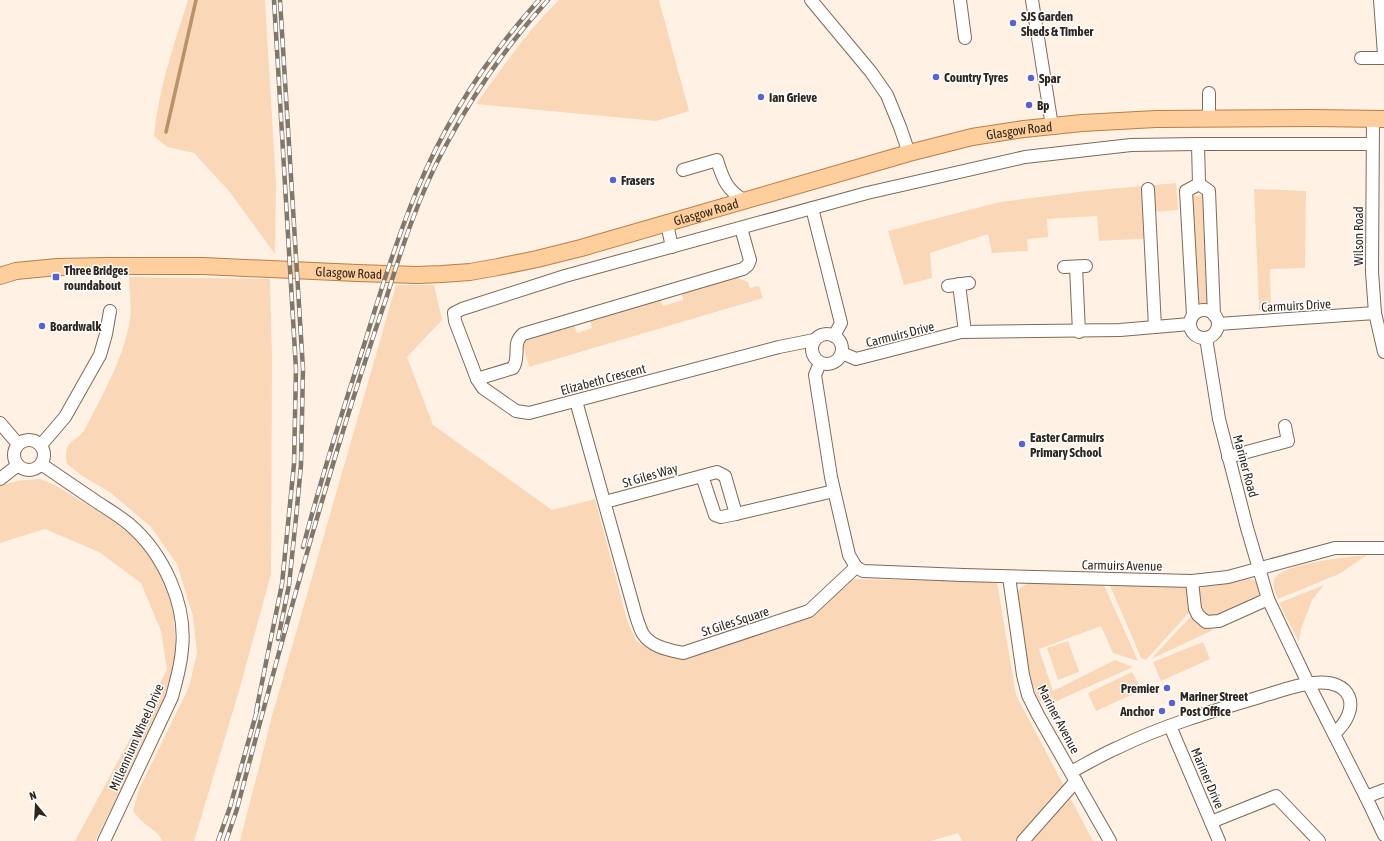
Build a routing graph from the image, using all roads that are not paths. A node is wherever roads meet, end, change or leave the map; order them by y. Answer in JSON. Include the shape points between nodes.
{"nodes":[{"id":1,"x":811,"y":0,"type":"edge"},
{"id":2,"x":960,"y":0,"type":"edge"},
{"id":3,"x":1032,"y":0,"type":"edge"},
{"id":4,"x":1380,"y":0,"type":"edge"},
{"id":5,"x":966,"y":38,"type":"dead end"},
{"id":6,"x":1384,"y":54,"type":"edge"},
{"id":7,"x":1361,"y":58,"type":"dead end"},
{"id":8,"x":1384,"y":58,"type":"edge"},
{"id":9,"x":1209,"y":93,"type":"dead end"},
{"id":10,"x":1209,"y":119,"type":"junction"},
{"id":11,"x":1378,"y":119,"type":"edge"},
{"id":12,"x":1052,"y":126,"type":"junction"},
{"id":13,"x":1198,"y":144,"type":"junction"},
{"id":14,"x":1372,"y":144,"type":"junction"},
{"id":15,"x":909,"y":153,"type":"junction"},
{"id":16,"x":683,"y":170,"type":"dead end"},
{"id":17,"x":1199,"y":184,"type":"junction"},
{"id":18,"x":1148,"y":189,"type":"dead end"},
{"id":19,"x":745,"y":201,"type":"junction"},
{"id":20,"x":812,"y":208,"type":"junction"},
{"id":21,"x":666,"y":224,"type":"junction"},
{"id":22,"x":741,"y":228,"type":"junction"},
{"id":23,"x":672,"y":246,"type":"junction"},
{"id":24,"x":0,"y":266,"type":"edge"},
{"id":25,"x":1064,"y":267,"type":"dead end"},
{"id":26,"x":25,"y":270,"type":"junction"},
{"id":27,"x":0,"y":276,"type":"edge"},
{"id":28,"x":959,"y":284,"type":"dead end"},
{"id":29,"x":110,"y":311,"type":"dead end"},
{"id":30,"x":454,"y":313,"type":"joint"},
{"id":31,"x":1375,"y":313,"type":"junction"},
{"id":32,"x":1192,"y":319,"type":"junction"},
{"id":33,"x":1216,"y":319,"type":"junction"},
{"id":34,"x":1154,"y":327,"type":"junction"},
{"id":35,"x":965,"y":332,"type":"junction"},
{"id":36,"x":1079,"y":332,"type":"junction"},
{"id":37,"x":834,"y":336,"type":"junction"},
{"id":38,"x":1206,"y":338,"type":"junction"},
{"id":39,"x":814,"y":340,"type":"junction"},
{"id":40,"x":1383,"y":346,"type":"edge"},
{"id":41,"x":842,"y":353,"type":"junction"},
{"id":42,"x":820,"y":363,"type":"junction"},
{"id":43,"x":477,"y":379,"type":"junction"},
{"id":44,"x":576,"y":401,"type":"junction"},
{"id":45,"x":0,"y":423,"type":"edge"},
{"id":46,"x":1285,"y":426,"type":"dead end"},
{"id":47,"x":18,"y":444,"type":"junction"},
{"id":48,"x":41,"y":445,"type":"junction"},
{"id":49,"x":1228,"y":457,"type":"junction"},
{"id":50,"x":41,"y":464,"type":"junction"},
{"id":51,"x":18,"y":465,"type":"junction"},
{"id":52,"x":702,"y":476,"type":"junction"},
{"id":53,"x":0,"y":479,"type":"edge"},
{"id":54,"x":834,"y":491,"type":"junction"},
{"id":55,"x":605,"y":502,"type":"junction"},
{"id":56,"x":736,"y":514,"type":"junction"},
{"id":57,"x":1384,"y":548,"type":"edge"},
{"id":58,"x":856,"y":566,"type":"junction"},
{"id":59,"x":1260,"y":568,"type":"junction"},
{"id":60,"x":1009,"y":577,"type":"junction"},
{"id":61,"x":1192,"y":581,"type":"junction"},
{"id":62,"x":1268,"y":600,"type":"junction"},
{"id":63,"x":1308,"y":683,"type":"junction"},
{"id":64,"x":1170,"y":726,"type":"junction"},
{"id":65,"x":1334,"y":734,"type":"junction"},
{"id":66,"x":1074,"y":776,"type":"junction"},
{"id":67,"x":1384,"y":790,"type":"edge"},
{"id":68,"x":1366,"y":797,"type":"junction"},
{"id":69,"x":1211,"y":822,"type":"junction"},
{"id":70,"x":1384,"y":835,"type":"edge"},
{"id":71,"x":104,"y":841,"type":"edge"},
{"id":72,"x":1023,"y":841,"type":"edge"},
{"id":73,"x":1110,"y":841,"type":"edge"},
{"id":74,"x":1219,"y":841,"type":"edge"},
{"id":75,"x":1319,"y":841,"type":"edge"}],
"edges":[{"from":1,"to":15,"type":"street","via":[[887,95]]},
{"from":2,"to":5,"type":"street"},
{"from":3,"to":12,"type":"street"},
{"from":4,"to":6,"type":"street"},
{"from":7,"to":8,"type":"street"},
{"from":9,"to":10,"type":"street"},
{"from":10,"to":11,"type":"main road","name":"Glasgow Road"},
{"from":10,"to":12,"type":"main road","name":"Glasgow Road","via":[[1156,119]]},
{"from":11,"to":14,"type":"street","name":"Wilson Road"},
{"from":12,"to":15,"type":"main road","name":"Glasgow Road","via":[[972,137]]},
{"from":13,"to":14,"type":"street","name":"Glasgow Road"},
{"from":13,"to":17,"type":"street"},
{"from":13,"to":20,"type":"street","name":"Glasgow Road","via":[[1131,145],[1025,157]]},
{"from":14,"to":31,"type":"street","name":"Wilson Road","via":[[1372,272]]},
{"from":15,"to":19,"type":"main road","name":"Glasgow Road"},
{"from":16,"to":19,"type":"street","via":[[717,160],[724,180],[736,196]]},
{"from":17,"to":32,"type":"street","via":[[1186,191]]},
{"from":17,"to":33,"type":"street","via":[[1209,191]]},
{"from":18,"to":34,"type":"street"},
{"from":19,"to":21,"type":"main road","name":"Glasgow Road"},
{"from":20,"to":22,"type":"street","name":"Glasgow Road"},
{"from":20,"to":37,"type":"street","via":[[841,323]]},
{"from":21,"to":23,"type":"street","name":"Glasgow Road"},
{"from":21,"to":26,"type":"main road","name":"Glasgow Road","via":[[537,259],[470,272],[417,275],[203,266],[57,267]]},
{"from":22,"to":23,"type":"street","name":"Glasgow Road"},
{"from":22,"to":43,"type":"street","via":[[750,260],[743,269],[523,334],[518,338],[513,368]]},
{"from":23,"to":30,"type":"street","name":"Glasgow Road","via":[[564,276]]},
{"from":24,"to":26,"type":"main road"},
{"from":25,"to":36,"type":"street","via":[[1081,267]]},
{"from":26,"to":27,"type":"main road"},
{"from":28,"to":35,"type":"street"},
{"from":29,"to":48,"type":"street","via":[[100,355],[65,417]]},
{"from":30,"to":43,"type":"street","name":"Elizabeth Crescent"},
{"from":31,"to":33,"type":"street","name":"Carmuirs Drive"},
{"from":31,"to":40,"type":"street","name":"Wilson Road"},
{"from":32,"to":33,"type":"street","name":"Carmuirs Drive","via":[[1206,310]]},
{"from":32,"to":34,"type":"street","name":"Carmuirs Drive"},
{"from":32,"to":38,"type":"street","via":[[1191,329],[1194,335]]},
{"from":33,"to":38,"type":"street","via":[[1215,332]]},
{"from":34,"to":36,"type":"street","name":"Carmuirs Drive"},
{"from":35,"to":36,"type":"street","name":"Carmuirs Drive"},
{"from":35,"to":41,"type":"street","name":"Carmuirs Drive","via":[[856,359]]},
{"from":37,"to":39,"type":"street","via":[[825,334]]},
{"from":37,"to":41,"type":"street","via":[[841,344]]},
{"from":38,"to":49,"type":"street","name":"Mariner Road"},
{"from":39,"to":42,"type":"street","via":[[811,351]]},
{"from":39,"to":44,"type":"street","name":"Elizabeth Crescent","via":[[778,347]]},
{"from":41,"to":42,"type":"street","via":[[836,362],[826,365]]},
{"from":42,"to":54,"type":"street","via":[[815,375]]},
{"from":43,"to":44,"type":"street","name":"Elizabeth Crescent","via":[[483,388],[516,411],[529,413]]},
{"from":44,"to":55,"type":"street","name":"St Giles Square"},
{"from":45,"to":47,"type":"street"},
{"from":46,"to":49,"type":"street","via":[[1288,441]]},
{"from":47,"to":48,"type":"street","via":[[32,440]]},
{"from":47,"to":51,"type":"street","via":[[14,457]]},
{"from":48,"to":50,"type":"street","via":[[44,454]]},
{"from":49,"to":59,"type":"street","name":"Mariner Road"},
{"from":50,"to":51,"type":"street","via":[[30,470]]},
{"from":50,"to":71,"type":"street","name":"Millennium Wheel Drive","via":[[129,524],[146,541],[161,563],[179,606],[183,649],[172,697]]},
{"from":51,"to":53,"type":"street"},
{"from":52,"to":55,"type":"street","name":"St Giles Way"},
{"from":52,"to":56,"type":"street","via":[[715,515],[721,517]]},
{"from":52,"to":56,"type":"street","name":"St Giles Way","via":[[717,472],[725,476]]},
{"from":54,"to":56,"type":"street"},
{"from":54,"to":58,"type":"street","via":[[849,555]]},
{"from":55,"to":58,"type":"street","name":"St Giles Square","via":[[643,635],[653,644],[670,650],[683,653],[809,611]]},
{"from":57,"to":59,"type":"street","name":"Carmuirs Avenue","via":[[1335,548]]},
{"from":58,"to":60,"type":"street","name":"Carmuirs Avenue","via":[[863,570]]},
{"from":59,"to":61,"type":"street","name":"Carmuirs Avenue","via":[[1228,577]]},
{"from":59,"to":62,"type":"street","name":"Mariner Road"},
{"from":60,"to":61,"type":"street","name":"Carmuirs Avenue"},
{"from":60,"to":66,"type":"street","name":"Mariner Avenue","via":[[1028,694]]},
{"from":61,"to":62,"type":"street","via":[[1195,609],[1206,622],[1219,621]]},
{"from":62,"to":63,"type":"street","name":"Mariner Road"},
{"from":63,"to":64,"type":"street"},
{"from":63,"to":65,"type":"street","name":"Mariner Road"},
{"from":63,"to":65,"type":"street","via":[[1334,684],[1349,695],[1350,713],[1343,726]]},
{"from":64,"to":66,"type":"street","via":[[1116,748]]},
{"from":64,"to":69,"type":"street","name":"Mariner Drive"},
{"from":65,"to":68,"type":"street","name":"Mariner Road"},
{"from":66,"to":72,"type":"street"},
{"from":66,"to":73,"type":"street","name":"Mariner Avenue"},
{"from":67,"to":68,"type":"street"},
{"from":68,"to":70,"type":"street","name":"Mariner Road"},
{"from":69,"to":74,"type":"street","name":"Mariner Drive"},
{"from":69,"to":75,"type":"street","via":[[1276,796]]}]}
